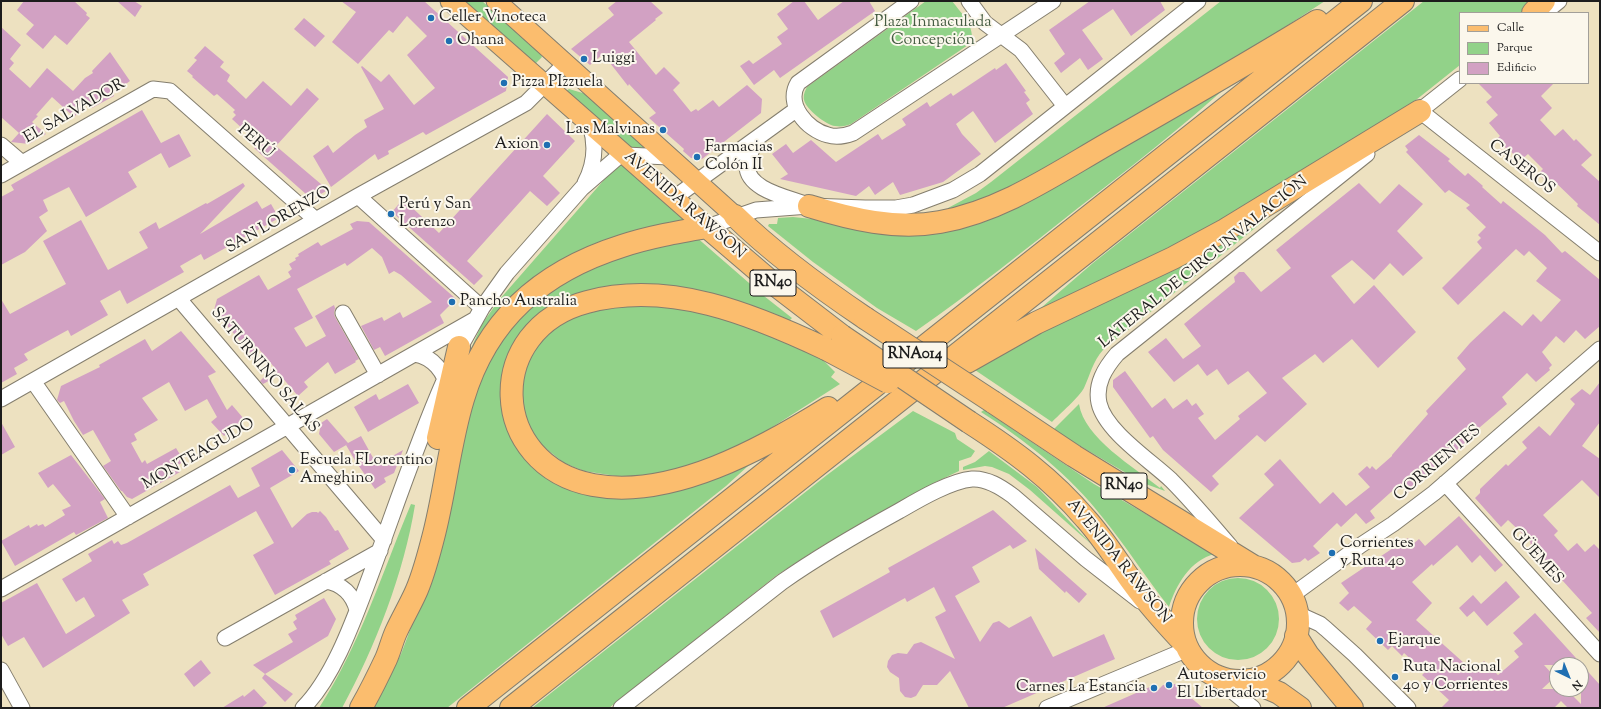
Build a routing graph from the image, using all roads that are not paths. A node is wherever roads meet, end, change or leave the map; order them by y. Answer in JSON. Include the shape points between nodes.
{"nodes":[{"id":1,"x":450,"y":1,"type":"edge"},
{"id":2,"x":496,"y":1,"type":"edge"},
{"id":3,"x":911,"y":1,"type":"edge"},
{"id":4,"x":969,"y":1,"type":"edge"},
{"id":5,"x":1053,"y":1,"type":"edge"},
{"id":6,"x":1198,"y":1,"type":"edge"},
{"id":7,"x":1349,"y":1,"type":"edge"},
{"id":8,"x":1361,"y":1,"type":"edge"},
{"id":9,"x":1403,"y":1,"type":"edge"},
{"id":10,"x":1544,"y":1,"type":"edge"},
{"id":11,"x":1558,"y":1,"type":"edge"},
{"id":12,"x":1534,"y":12,"type":"edge"},
{"id":13,"x":1545,"y":12,"type":"edge"},
{"id":14,"x":1002,"y":35,"type":"junction"},
{"id":15,"x":566,"y":63,"type":"junction"},
{"id":16,"x":1459,"y":80,"type":"edge"},
{"id":17,"x":544,"y":85,"type":"junction"},
{"id":18,"x":170,"y":91,"type":"joint"},
{"id":19,"x":1064,"y":106,"type":"junction"},
{"id":20,"x":797,"y":109,"type":"junction"},
{"id":21,"x":1420,"y":111,"type":"junction"},
{"id":22,"x":590,"y":125,"type":"junction"},
{"id":23,"x":758,"y":137,"type":"junction"},
{"id":24,"x":1,"y":145,"type":"edge"},
{"id":25,"x":625,"y":155,"type":"junction"},
{"id":26,"x":669,"y":156,"type":"junction"},
{"id":27,"x":22,"y":163,"type":"junction"},
{"id":28,"x":1,"y":175,"type":"edge"},
{"id":29,"x":696,"y":181,"type":"junction"},
{"id":30,"x":582,"y":188,"type":"junction"},
{"id":31,"x":358,"y":196,"type":"junction"},
{"id":32,"x":674,"y":198,"type":"junction"},
{"id":33,"x":809,"y":206,"type":"junction"},
{"id":34,"x":735,"y":216,"type":"junction"},
{"id":35,"x":316,"y":220,"type":"junction"},
{"id":36,"x":707,"y":226,"type":"junction"},
{"id":37,"x":1600,"y":253,"type":"edge"},
{"id":38,"x":179,"y":299,"type":"junction"},
{"id":39,"x":973,"y":309,"type":"junction"},
{"id":40,"x":343,"y":313,"type":"dead end"},
{"id":41,"x":478,"y":314,"type":"junction"},
{"id":42,"x":834,"y":342,"type":"junction"},
{"id":43,"x":459,"y":347,"type":"joint"},
{"id":44,"x":1600,"y":349,"type":"edge"},
{"id":45,"x":415,"y":354,"type":"junction"},
{"id":46,"x":378,"y":375,"type":"junction"},
{"id":47,"x":33,"y":381,"type":"junction"},
{"id":48,"x":447,"y":385,"type":"junction"},
{"id":49,"x":1,"y":399,"type":"edge"},
{"id":50,"x":873,"y":422,"type":"junction"},
{"id":51,"x":287,"y":426,"type":"junction"},
{"id":52,"x":1445,"y":483,"type":"junction"},
{"id":53,"x":128,"y":517,"type":"junction"},
{"id":54,"x":382,"y":546,"type":"junction"},
{"id":55,"x":1247,"y":562,"type":"junction"},
{"id":56,"x":326,"y":581,"type":"junction"},
{"id":57,"x":1,"y":588,"type":"edge"},
{"id":58,"x":1295,"y":605,"type":"junction"},
{"id":59,"x":358,"y":610,"type":"junction"},
{"id":60,"x":1158,"y":615,"type":"junction"},
{"id":61,"x":396,"y":632,"type":"junction"},
{"id":62,"x":1296,"y":636,"type":"junction"},
{"id":63,"x":225,"y":638,"type":"dead end"},
{"id":64,"x":1187,"y":647,"type":"junction"},
{"id":65,"x":1600,"y":654,"type":"edge"},
{"id":66,"x":1205,"y":669,"type":"junction"},
{"id":67,"x":1,"y":670,"type":"edge"},
{"id":68,"x":1249,"y":680,"type":"junction"},
{"id":69,"x":22,"y":708,"type":"edge"},
{"id":70,"x":304,"y":708,"type":"edge"},
{"id":71,"x":360,"y":708,"type":"edge"},
{"id":72,"x":468,"y":708,"type":"edge"},
{"id":73,"x":511,"y":708,"type":"edge"},
{"id":74,"x":622,"y":708,"type":"edge"},
{"id":75,"x":1047,"y":708,"type":"edge"},
{"id":76,"x":1253,"y":708,"type":"edge"},
{"id":77,"x":1300,"y":708,"type":"edge"},
{"id":78,"x":1352,"y":708,"type":"edge"},
{"id":79,"x":1408,"y":708,"type":"edge"}],
"edges":[{"from":1,"to":17,"type":"main road","name":"AVENIDA RAWSON","number":"RN40"},
{"from":2,"to":15,"type":"main road","name":"AVENIDA RAWSON","number":"RN40"},
{"from":3,"to":20,"type":"street","via":[[798,83],[794,94]]},
{"from":4,"to":14,"type":"street","via":[[985,23]]},
{"from":5,"to":14,"type":"street"},
{"from":6,"to":19,"type":"street"},
{"from":7,"to":33,"type":"highway","via":[[1124,135],[994,207],[939,222],[913,224],[863,220]]},
{"from":8,"to":39,"type":"highway","number":"RNA014"},
{"from":9,"to":50,"type":"highway","number":"RNA014"},
{"from":10,"to":12,"type":"highway"},
{"from":11,"to":13,"type":"street"},
{"from":14,"to":19,"type":"street","via":[[1022,50]]},
{"from":14,"to":20,"type":"street","via":[[853,133],[838,137],[820,133]]},
{"from":15,"to":17,"type":"street","name":"SAN LORENZO"},
{"from":15,"to":26,"type":"main road","name":"AVENIDA RAWSON","number":"RN40"},
{"from":16,"to":21,"type":"street","name":"LATERAL DE CIRCUNVALACIÓN"},
{"from":17,"to":22,"type":"main road","name":"AVENIDA RAWSON","number":"RN40"},
{"from":17,"to":31,"type":"street","name":"SAN LORENZO","via":[[526,103]]},
{"from":18,"to":27,"type":"street","name":"EL SALVADOR","via":[[153,89]]},
{"from":18,"to":35,"type":"street","name":"PERÚ"},
{"from":19,"to":33,"type":"street","via":[[980,174],[936,197],[896,208]]},
{"from":20,"to":23,"type":"street"},
{"from":21,"to":37,"type":"street","name":"CASEROS"},
{"from":21,"to":50,"type":"highway","via":[[1225,230],[1003,341]]},
{"from":21,"to":55,"type":"street","name":"LATERAL DE CIRCUNVALACIÓN","via":[[1117,354],[1101,378],[1099,403],[1110,424],[1170,480]]},
{"from":22,"to":25,"type":"main road","name":"AVENIDA RAWSON","number":"RN40"},
{"from":22,"to":30,"type":"street","via":[[594,137],[594,158],[592,170]]},
{"from":23,"to":29,"type":"street"},
{"from":23,"to":33,"type":"street","via":[[747,164],[751,179],[765,189]]},
{"from":24,"to":27,"type":"street"},
{"from":25,"to":26,"type":"street"},
{"from":25,"to":30,"type":"street","via":[[616,158]]},
{"from":25,"to":32,"type":"main road","name":"AVENIDA RAWSON","number":"RN40"},
{"from":26,"to":29,"type":"main road","name":"AVENIDA RAWSON","number":"RN40"},
{"from":27,"to":28,"type":"street","name":"EL SALVADOR"},
{"from":29,"to":32,"type":"street"},
{"from":29,"to":34,"type":"main road","name":"AVENIDA RAWSON","number":"RN40"},
{"from":30,"to":41,"type":"street","via":[[507,273]]},
{"from":31,"to":35,"type":"street","name":"SAN LORENZO"},
{"from":31,"to":41,"type":"street"},
{"from":32,"to":36,"type":"main road","name":"AVENIDA RAWSON","number":"RN40"},
{"from":33,"to":34,"type":"street","via":[[756,210]]},
{"from":34,"to":36,"type":"street"},
{"from":34,"to":55,"type":"highway","name":"AVENIDA RAWSON","number":"RN40","bridge":true,"via":[[776,254],[865,318],[1074,456]]},
{"from":35,"to":38,"type":"street","name":"SAN LORENZO"},
{"from":36,"to":42,"type":"highway","name":"AVENIDA RAWSON","number":"RN40"},
{"from":36,"to":61,"type":"highway","via":[[637,241],[574,265],[530,293],[502,322],[483,351],[468,384],[457,422],[427,562],[416,593]]},
{"from":38,"to":47,"type":"street","name":"SAN LORENZO"},
{"from":38,"to":51,"type":"street","name":"SATURNINO SALAS"},
{"from":39,"to":42,"type":"highway","via":[[862,386],[779,438],[726,462],[679,479],[623,487],[593,485],[566,476],[533,452],[514,414],[512,377],[532,334],[551,319],[575,306],[597,299],[642,295],[695,300]]},
{"from":39,"to":72,"type":"highway","number":"RNA014"},
{"from":40,"to":46,"type":"street"},
{"from":41,"to":43,"type":"street"},
{"from":41,"to":45,"type":"street","name":"MONTEAGUDO"},
{"from":42,"to":60,"type":"highway","name":"AVENIDA RAWSON","number":"RN40","bridge":true,"via":[[962,418],[1019,455],[1044,476],[1072,503],[1100,536]]},
{"from":43,"to":48,"type":"highway"},
{"from":44,"to":52,"type":"street","name":"CORRIENTES"},
{"from":45,"to":46,"type":"street","name":"MONTEAGUDO"},
{"from":45,"to":48,"type":"street","via":[[433,362],[441,371]]},
{"from":46,"to":51,"type":"street","name":"MONTEAGUDO"},
{"from":47,"to":49,"type":"street","name":"SAN LORENZO"},
{"from":47,"to":53,"type":"street"},
{"from":48,"to":54,"type":"street","via":[[430,413]]},
{"from":48,"to":61,"type":"highway","via":[[419,535]]},
{"from":50,"to":73,"type":"highway","number":"RNA014"},
{"from":51,"to":53,"type":"street","name":"MONTEAGUDO"},
{"from":51,"to":54,"type":"street","name":"SATURNINO SALAS"},
{"from":52,"to":58,"type":"street","name":"CORRIENTES","via":[[1393,524],[1361,545]]},
{"from":52,"to":65,"type":"street","name":"GÜEMES"},
{"from":53,"to":57,"type":"street","name":"MONTEAGUDO"},
{"from":54,"to":56,"type":"street"},
{"from":54,"to":59,"type":"street"},
{"from":55,"to":58,"type":"highway","number":"RN40","via":[[1268,572],[1284,584]]},
{"from":55,"to":64,"type":"highway","number":"RN40","via":[[1249,565],[1234,564],[1218,568],[1193,588],[1185,603],[1182,619]]},
{"from":56,"to":59,"type":"street","via":[[344,589]]},
{"from":56,"to":63,"type":"street"},
{"from":58,"to":62,"type":"highway","number":"RN40"},
{"from":58,"to":79,"type":"street","via":[[1355,655]]},
{"from":59,"to":70,"type":"street","via":[[329,671]]},
{"from":60,"to":64,"type":"highway","name":"AVENIDA RAWSON","number":"RN40"},
{"from":60,"to":74,"type":"street","via":[[1086,559],[1001,487],[990,482],[971,480],[923,498],[806,565]]},
{"from":61,"to":71,"type":"highway","via":[[387,658]]},
{"from":62,"to":68,"type":"highway","number":"RN40","via":[[1291,650],[1283,661],[1262,677]]},
{"from":62,"to":78,"type":"highway","via":[[1308,656]]},
{"from":64,"to":66,"type":"highway","number":"RN40"},
{"from":64,"to":75,"type":"street"},
{"from":66,"to":68,"type":"highway","number":"RN40","via":[[1226,679]]},
{"from":66,"to":76,"type":"street"},
{"from":67,"to":69,"type":"street"},
{"from":68,"to":77,"type":"highway","number":"RN40","via":[[1279,693]]}]}
